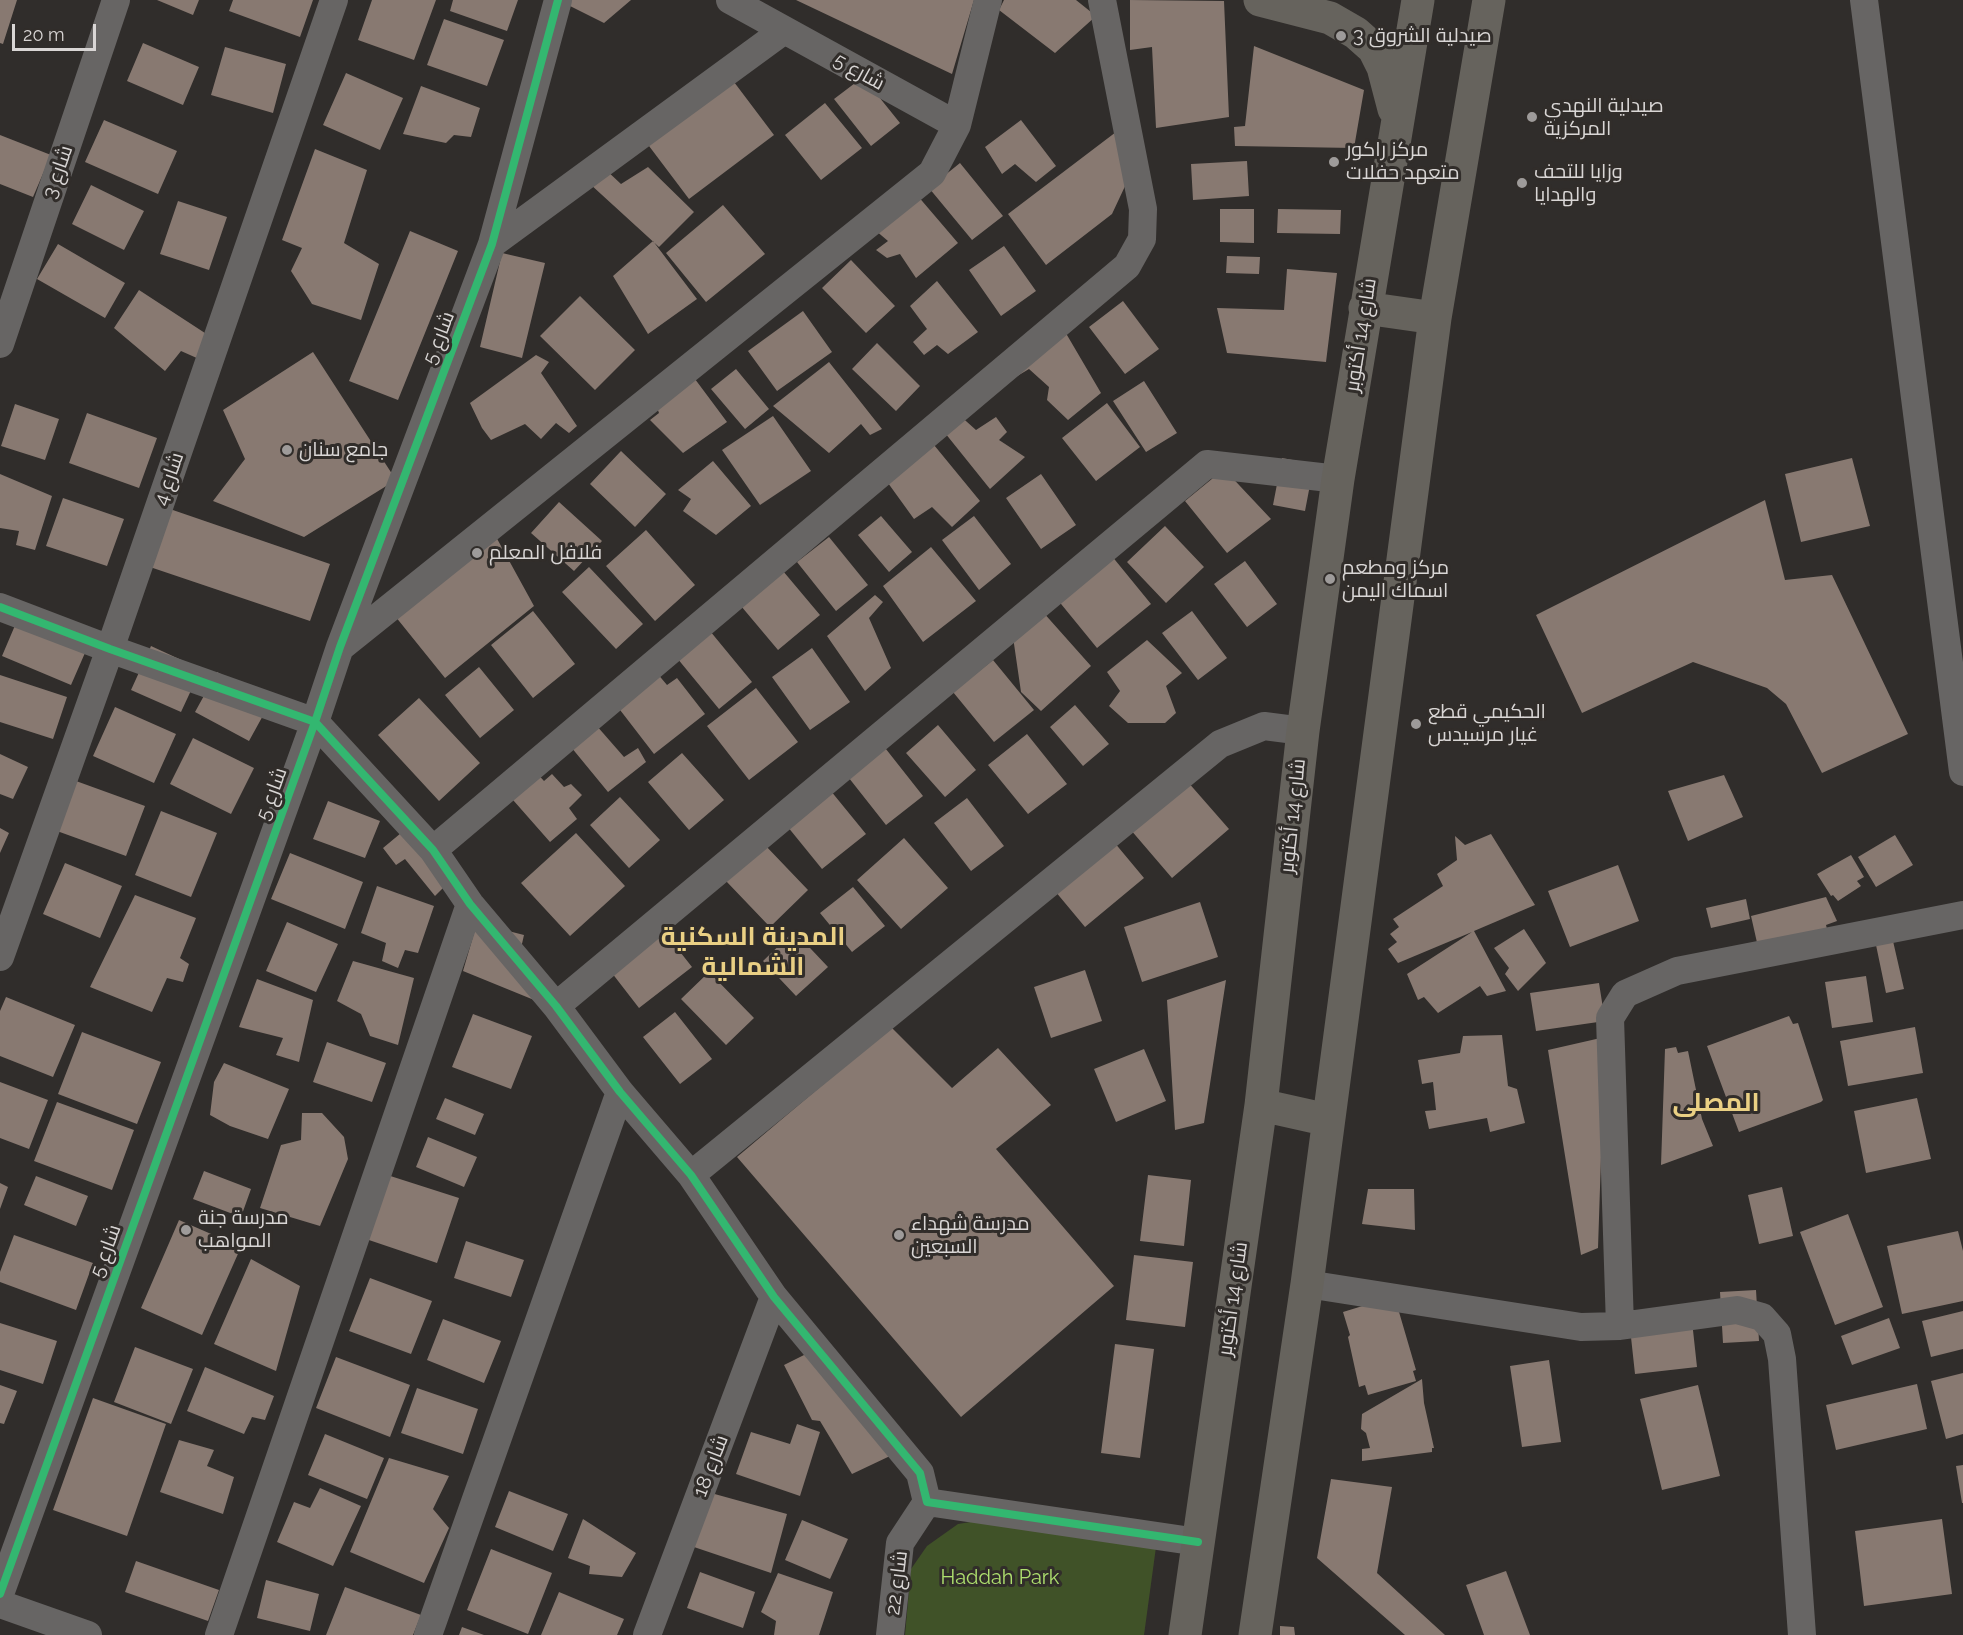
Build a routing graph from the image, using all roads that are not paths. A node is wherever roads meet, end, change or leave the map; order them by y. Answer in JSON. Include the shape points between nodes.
{"nodes":[{"id":1,"x":116,"y":0,"type":"edge"},
{"id":2,"x":334,"y":0,"type":"edge"},
{"id":3,"x":558,"y":0,"type":"edge"},
{"id":4,"x":730,"y":0,"type":"edge"},
{"id":5,"x":988,"y":0,"type":"edge"},
{"id":6,"x":1102,"y":0,"type":"edge"},
{"id":7,"x":1260,"y":0,"type":"edge"},
{"id":8,"x":1418,"y":0,"type":"edge"},
{"id":9,"x":1489,"y":0,"type":"edge"},
{"id":10,"x":1864,"y":0,"type":"edge"},
{"id":11,"x":783,"y":31,"type":"junction"},
{"id":12,"x":1397,"y":118,"type":"junction"},
{"id":13,"x":957,"y":125,"type":"junction"},
{"id":14,"x":492,"y":244,"type":"junction"},
{"id":15,"x":1365,"y":308,"type":"junction"},
{"id":16,"x":1435,"y":318,"type":"junction"},
{"id":17,"x":0,"y":344,"type":"edge"},
{"id":18,"x":1338,"y":479,"type":"junction"},
{"id":19,"x":0,"y":607,"type":"edge"},
{"id":20,"x":340,"y":647,"type":"junction"},
{"id":21,"x":110,"y":649,"type":"junction"},
{"id":22,"x":315,"y":722,"type":"junction"},
{"id":23,"x":1303,"y":731,"type":"junction"},
{"id":24,"x":1963,"y":772,"type":"edge"},
{"id":25,"x":433,"y":850,"type":"junction"},
{"id":26,"x":470,"y":904,"type":"junction"},
{"id":27,"x":1963,"y":915,"type":"edge"},
{"id":28,"x":0,"y":957,"type":"edge"},
{"id":29,"x":556,"y":1006,"type":"junction"},
{"id":30,"x":620,"y":1092,"type":"junction"},
{"id":31,"x":1261,"y":1105,"type":"junction"},
{"id":32,"x":1328,"y":1120,"type":"junction"},
{"id":33,"x":691,"y":1175,"type":"junction"},
{"id":34,"x":1306,"y":1284,"type":"junction"},
{"id":35,"x":774,"y":1297,"type":"junction"},
{"id":36,"x":1620,"y":1326,"type":"junction"},
{"id":37,"x":927,"y":1502,"type":"junction"},
{"id":38,"x":1198,"y":1542,"type":"junction"},
{"id":39,"x":0,"y":1594,"type":"edge"},
{"id":40,"x":0,"y":1604,"type":"edge"},
{"id":41,"x":88,"y":1635,"type":"edge"},
{"id":42,"x":219,"y":1635,"type":"edge"},
{"id":43,"x":428,"y":1635,"type":"edge"},
{"id":44,"x":647,"y":1635,"type":"edge"},
{"id":45,"x":890,"y":1635,"type":"edge"},
{"id":46,"x":1185,"y":1635,"type":"edge"},
{"id":47,"x":1256,"y":1635,"type":"edge"},
{"id":48,"x":1802,"y":1635,"type":"edge"}],
"edges":[{"from":1,"to":17,"type":"street","name":"شارع 3"},
{"from":2,"to":21,"type":"street","name":"شارع 4"},
{"from":3,"to":14,"type":"street","name":"شارع 5"},
{"from":4,"to":11,"type":"street","name":"شارع 5"},
{"from":5,"to":13,"type":"street"},
{"from":6,"to":25,"type":"street","via":[[1143,208],[1142,239],[1127,266]]},
{"from":7,"to":12,"type":"main road","via":[[1330,18],[1356,33],[1374,49],[1383,67]]},
{"from":8,"to":12,"type":"main road","name":"شارع 14 أكتوبر"},
{"from":9,"to":16,"type":"main road"},
{"from":10,"to":24,"type":"street"},
{"from":11,"to":13,"type":"street","name":"شارع 5"},
{"from":11,"to":14,"type":"street"},
{"from":12,"to":15,"type":"main road","name":"شارع 14 أكتوبر"},
{"from":13,"to":20,"type":"street","via":[[932,173]]},
{"from":14,"to":20,"type":"street","name":"شارع 5"},
{"from":15,"to":16,"type":"main road"},
{"from":15,"to":18,"type":"main road","name":"شارع 14 أكتوبر"},
{"from":16,"to":32,"type":"main road"},
{"from":18,"to":23,"type":"main road","name":"شارع 14 أكتوبر"},
{"from":18,"to":29,"type":"street","via":[[1207,464]]},
{"from":19,"to":21,"type":"street"},
{"from":20,"to":22,"type":"street","name":"شارع 5"},
{"from":21,"to":22,"type":"street"},
{"from":21,"to":28,"type":"street","name":"شارع 4"},
{"from":22,"to":25,"type":"street"},
{"from":22,"to":39,"type":"street","name":"شارع 5"},
{"from":23,"to":31,"type":"main road","name":"شارع 14 أكتوبر"},
{"from":23,"to":33,"type":"street","via":[[1264,726],[1220,744]]},
{"from":25,"to":26,"type":"street"},
{"from":26,"to":29,"type":"street"},
{"from":26,"to":42,"type":"street"},
{"from":27,"to":36,"type":"street","via":[[1677,971],[1625,994],[1610,1018]]},
{"from":29,"to":30,"type":"street"},
{"from":30,"to":33,"type":"street"},
{"from":30,"to":43,"type":"street"},
{"from":31,"to":32,"type":"main road"},
{"from":31,"to":38,"type":"main road","name":"شارع 14 أكتوبر"},
{"from":32,"to":34,"type":"main road"},
{"from":33,"to":35,"type":"street"},
{"from":34,"to":36,"type":"street","via":[[1581,1327]]},
{"from":34,"to":47,"type":"main road"},
{"from":35,"to":37,"type":"street","via":[[920,1473]]},
{"from":35,"to":44,"type":"street","name":"شارع 18"},
{"from":36,"to":48,"type":"street","via":[[1737,1310],[1762,1317],[1778,1334]]},
{"from":37,"to":38,"type":"street"},
{"from":37,"to":45,"type":"street","name":"شارع 22","via":[[900,1543]]},
{"from":38,"to":46,"type":"main road","name":"شارع 14 أكتوبر"},
{"from":40,"to":41,"type":"street"}]}
